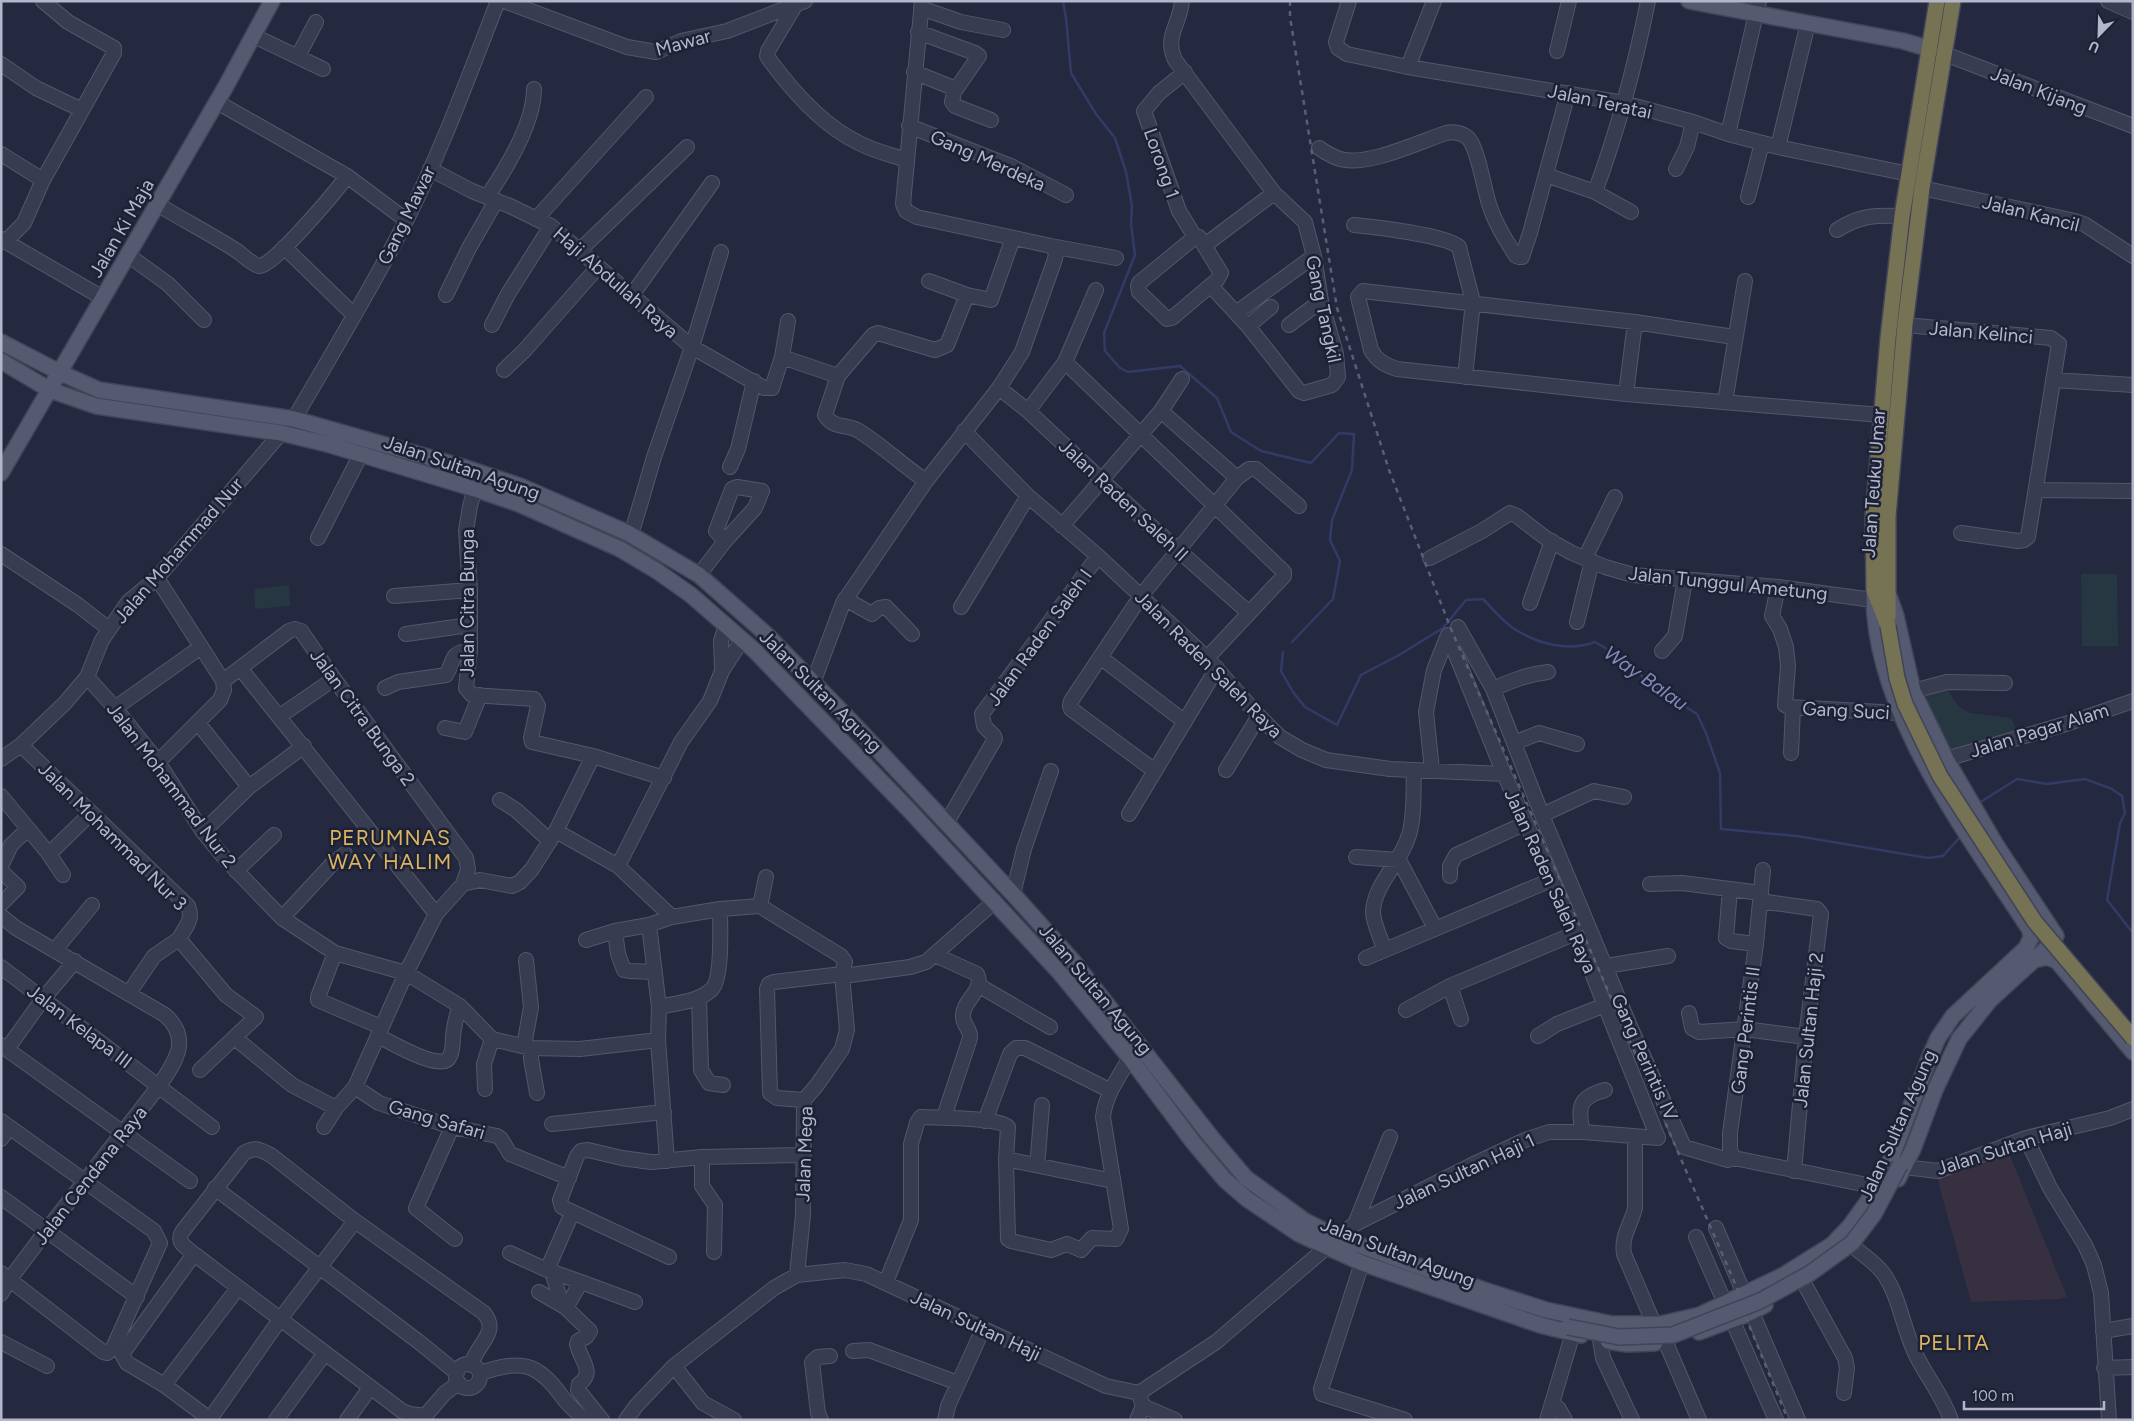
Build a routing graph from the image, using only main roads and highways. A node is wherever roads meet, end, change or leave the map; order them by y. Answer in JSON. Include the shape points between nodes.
{"nodes":[{"id":1,"x":272,"y":1,"type":"edge"},
{"id":2,"x":1689,"y":1,"type":"edge"},
{"id":3,"x":1937,"y":1,"type":"edge"},
{"id":4,"x":1953,"y":1,"type":"edge"},
{"id":5,"x":1758,"y":7,"type":"edge"},
{"id":6,"x":1930,"y":49,"type":"junction"},
{"id":7,"x":1,"y":342,"type":"edge"},
{"id":8,"x":1,"y":361,"type":"edge"},
{"id":9,"x":60,"y":373,"type":"junction"},
{"id":10,"x":50,"y":390,"type":"junction"},
{"id":11,"x":235,"y":417,"type":"junction"},
{"id":12,"x":1,"y":473,"type":"edge"},
{"id":13,"x":1880,"y":597,"type":"junction"},
{"id":14,"x":767,"y":635,"type":"junction"},
{"id":15,"x":754,"y":650,"type":"junction"},
{"id":16,"x":924,"y":798,"type":"junction"},
{"id":17,"x":1969,"y":800,"type":"junction"},
{"id":18,"x":1953,"y":810,"type":"junction"},
{"id":19,"x":910,"y":811,"type":"junction"},
{"id":20,"x":2013,"y":871,"type":"junction"},
{"id":21,"x":1997,"y":879,"type":"junction"},
{"id":22,"x":2030,"y":930,"type":"joint"},
{"id":23,"x":2051,"y":930,"type":"junction"},
{"id":24,"x":2034,"y":960,"type":"junction"},
{"id":25,"x":1073,"y":961,"type":"junction"},
{"id":26,"x":1060,"y":973,"type":"junction"},
{"id":27,"x":2090,"y":989,"type":"junction"},
{"id":28,"x":2133,"y":1030,"type":"edge"},
{"id":29,"x":2133,"y":1038,"type":"edge"},
{"id":30,"x":2133,"y":1052,"type":"edge"},
{"id":31,"x":1900,"y":1161,"type":"junction"},
{"id":32,"x":1332,"y":1242,"type":"junction"},
{"id":33,"x":1782,"y":1276,"type":"junction"},
{"id":34,"x":1789,"y":1293,"type":"junction"},
{"id":35,"x":1546,"y":1310,"type":"junction"},
{"id":36,"x":1570,"y":1327,"type":"junction"}],
"edges":[{"from":1,"to":9,"type":"main road","name":"Jalan Ki Maja"},
{"from":2,"to":5,"type":"main road"},
{"from":3,"to":6,"type":"highway","name":"Jalan Teuku Umar"},
{"from":4,"to":13,"type":"highway","name":"Jalan Teuku Umar","via":[[1922,188],[1905,325]]},
{"from":5,"to":6,"type":"main road","via":[[1808,23]]},
{"from":6,"to":13,"type":"highway","name":"Jalan Teuku Umar","via":[[1902,216],[1881,415],[1873,517]]},
{"from":7,"to":9,"type":"main road","name":"Jalan Sultan Agung"},
{"from":8,"to":10,"type":"main road","name":"Jalan Sultan Agung"},
{"from":9,"to":10,"type":"main road","name":"Jalan Ki Maja"},
{"from":9,"to":11,"type":"main road","name":"Jalan Sultan Agung","via":[[99,390]]},
{"from":10,"to":11,"type":"main road","name":"Jalan Sultan Agung","via":[[96,406]]},
{"from":10,"to":12,"type":"main road","name":"Jalan Ki Maja"},
{"from":11,"to":14,"type":"main road","name":"Jalan Sultan Agung","via":[[294,419],[422,454],[520,486],[628,533],[699,575]]},
{"from":11,"to":15,"type":"main road","name":"Jalan Sultan Agung","via":[[519,504],[620,549],[691,596]]},
{"from":13,"to":17,"type":"main road","name":"Jalan Teuku Umar","via":[[1896,616],[1913,691]]},
{"from":13,"to":18,"type":"main road","name":"Jalan Teuku Umar","via":[[1873,613],[1899,713]]},
{"from":13,"to":29,"type":"highway","bridge":true,"via":[[1905,704],[1940,776],[2035,922]]},
{"from":14,"to":15,"type":"main road"},
{"from":14,"to":16,"type":"main road","name":"Jalan Sultan Agung"},
{"from":15,"to":19,"type":"main road","name":"Jalan Sultan Agung"},
{"from":16,"to":19,"type":"main road"},
{"from":16,"to":25,"type":"main road","name":"Jalan Sultan Agung"},
{"from":17,"to":18,"type":"main road","via":[[1970,806],[1964,813],[1958,814]]},
{"from":17,"to":20,"type":"main road","name":"Jalan Teuku Umar"},
{"from":18,"to":21,"type":"main road","name":"Jalan Teuku Umar"},
{"from":19,"to":26,"type":"main road","name":"Jalan Sultan Agung"},
{"from":20,"to":21,"type":"main road","via":[[1999,864]]},
{"from":20,"to":23,"type":"main road","name":"Jalan Teuku Umar"},
{"from":21,"to":22,"type":"main road","name":"Jalan Teuku Umar"},
{"from":22,"to":31,"type":"main road","name":"Jalan Sultan Agung","via":[[2032,938],[2027,946],[1953,1016],[1938,1038]]},
{"from":23,"to":24,"type":"main road","name":"Jalan Sultan Agung","via":[[2048,946]]},
{"from":23,"to":27,"type":"main road","name":"Jalan Teuku Umar"},
{"from":24,"to":27,"type":"main road","via":[[2045,956],[2055,959]]},
{"from":24,"to":31,"type":"main road","name":"Jalan Sultan Agung","via":[[1990,1000],[1959,1039]]},
{"from":25,"to":26,"type":"main road"},
{"from":25,"to":32,"type":"main road","name":"Jalan Sultan Agung","via":[[1246,1178]]},
{"from":26,"to":32,"type":"main road","name":"Jalan Sultan Agung","via":[[1225,1180],[1272,1218],[1299,1234]]},
{"from":27,"to":28,"type":"main road"},
{"from":27,"to":30,"type":"main road"},
{"from":31,"to":33,"type":"main road","name":"Jalan Sultan Agung","via":[[1833,1244]]},
{"from":31,"to":34,"type":"main road","name":"Jalan Sultan Agung","via":[[1886,1206],[1867,1233],[1824,1273]]},
{"from":31,"to":36,"type":"main road","via":[[1846,1239],[1806,1268],[1755,1294],[1671,1330],[1619,1331]]},
{"from":32,"to":35,"type":"main road","name":"Jalan Sultan Agung"},
{"from":32,"to":36,"type":"main road","name":"Jalan Sultan Agung","via":[[1362,1263],[1540,1325]]},
{"from":33,"to":34,"type":"main road"},
{"from":33,"to":35,"type":"main road","name":"Jalan Sultan Agung","via":[[1700,1315],[1654,1324],[1612,1324]]},
{"from":34,"to":36,"type":"main road","name":"Jalan Sultan Agung","via":[[1732,1321],[1666,1342],[1627,1344],[1600,1340]]},
{"from":35,"to":36,"type":"main road"}]}
